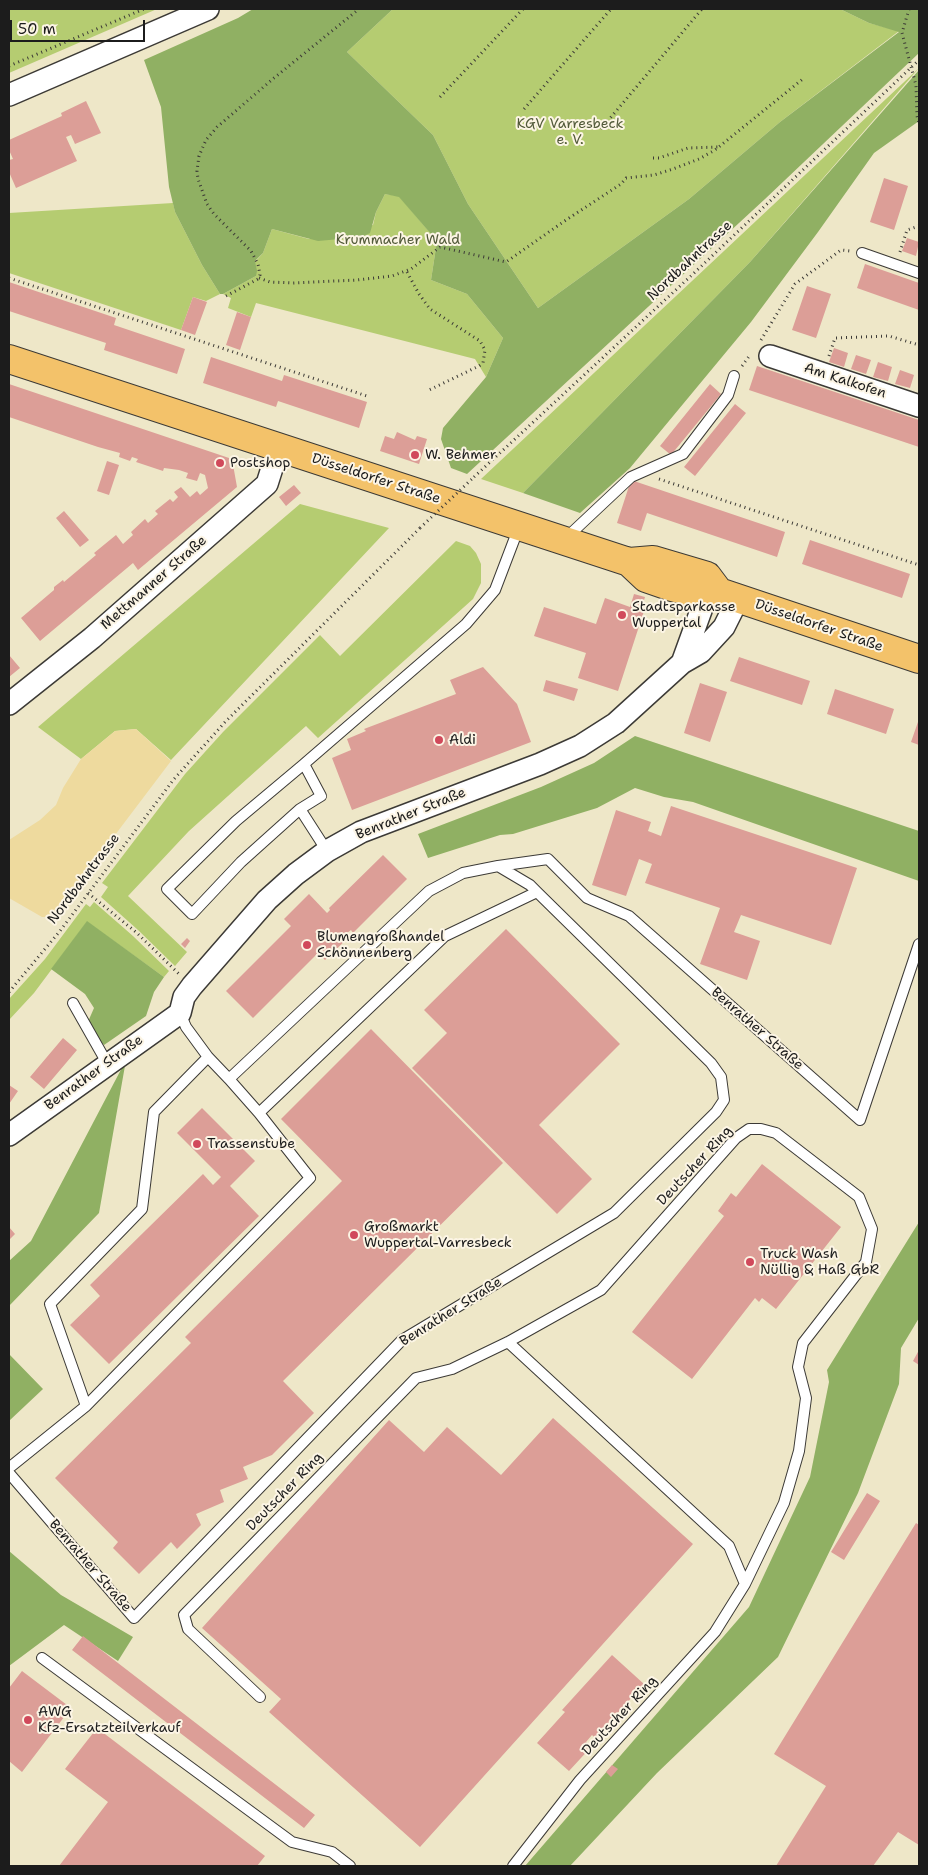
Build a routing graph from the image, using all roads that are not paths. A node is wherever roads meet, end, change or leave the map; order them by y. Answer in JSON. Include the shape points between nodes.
{"nodes":[{"id":1,"x":208,"y":9,"type":"edge"},
{"id":2,"x":9,"y":95,"type":"edge"},
{"id":3,"x":862,"y":253,"type":"road end"},
{"id":4,"x":919,"y":273,"type":"edge"},
{"id":5,"x":761,"y":350,"type":"road end"},
{"id":6,"x":9,"y":359,"type":"edge"},
{"id":7,"x":734,"y":376,"type":"road end"},
{"id":8,"x":919,"y":406,"type":"edge"},
{"id":9,"x":279,"y":446,"type":"junction"},
{"id":10,"x":519,"y":526,"type":"junction"},
{"id":11,"x":563,"y":540,"type":"junction"},
{"id":12,"x":722,"y":595,"type":"junction"},
{"id":13,"x":919,"y":659,"type":"edge"},
{"id":14,"x":682,"y":663,"type":"junction"},
{"id":15,"x":9,"y":704,"type":"edge"},
{"id":16,"x":304,"y":764,"type":"junction"},
{"id":17,"x":300,"y":809,"type":"junction"},
{"id":18,"x":327,"y":851,"type":"junction"},
{"id":19,"x":498,"y":866,"type":"junction"},
{"id":20,"x":537,"y":892,"type":"junction"},
{"id":21,"x":919,"y":944,"type":"edge"},
{"id":22,"x":73,"y":1003,"type":"dead end"},
{"id":23,"x":180,"y":1012,"type":"junction"},
{"id":24,"x":208,"y":1057,"type":"junction"},
{"id":25,"x":107,"y":1063,"type":"junction"},
{"id":26,"x":229,"y":1079,"type":"junction"},
{"id":27,"x":259,"y":1112,"type":"junction"},
{"id":28,"x":9,"y":1135,"type":"edge"},
{"id":29,"x":508,"y":1342,"type":"junction"},
{"id":30,"x":86,"y":1406,"type":"junction"},
{"id":31,"x":9,"y":1468,"type":"edge"},
{"id":32,"x":9,"y":1472,"type":"edge"},
{"id":33,"x":744,"y":1584,"type":"junction"},
{"id":34,"x":42,"y":1658,"type":"dead end"},
{"id":35,"x":260,"y":1697,"type":"dead end"},
{"id":36,"x":350,"y":1866,"type":"edge"},
{"id":37,"x":513,"y":1866,"type":"edge"}],
"edges":[{"from":1,"to":2,"type":"street"},
{"from":3,"to":4,"type":"lane"},
{"from":5,"to":8,"type":"street","name":"Am Kalkofen"},
{"from":6,"to":9,"type":"main road","name":"Düsseldorfer Straße"},
{"from":7,"to":11,"type":"lane","via":[[728,395],[683,454],[631,477]]},
{"from":9,"to":10,"type":"main road","name":"Düsseldorfer Straße"},
{"from":9,"to":15,"type":"street","name":"Mettmanner Straße","via":[[267,484],[92,638]]},
{"from":10,"to":11,"type":"main road","name":"Düsseldorfer Straße"},
{"from":10,"to":16,"type":"lane","via":[[495,590],[466,624]]},
{"from":11,"to":12,"type":"main road","name":"Düsseldorfer Straße","via":[[629,562],[653,560],[706,576]]},
{"from":12,"to":13,"type":"main road","name":"Düsseldorfer Straße"},
{"from":12,"to":14,"type":"street","name":"Benrather Straße"},
{"from":12,"to":14,"type":"street","name":"Benrather Straße","via":[[724,627],[701,652]]},
{"from":14,"to":18,"type":"street","name":"Benrather Straße","via":[[616,723],[580,746],[361,832]]},
{"from":16,"to":17,"type":"lane","via":[[321,796]]},
{"from":16,"to":17,"type":"lane","via":[[236,821],[168,889],[192,914],[241,862]]},
{"from":17,"to":18,"type":"lane"},
{"from":18,"to":23,"type":"street","name":"Benrather Straße","via":[[267,900],[192,986],[184,997]]},
{"from":19,"to":20,"type":"lane","name":"Benrather Straße"},
{"from":19,"to":21,"type":"lane","name":"Benrather Straße","via":[[548,859],[587,898],[629,916],[860,1120]]},
{"from":19,"to":26,"type":"lane","name":"Benrather Straße","via":[[463,873],[428,891]]},
{"from":20,"to":27,"type":"lane","via":[[445,936]]},
{"from":20,"to":32,"type":"lane","name":"Benrather Straße","via":[[711,1063],[721,1077],[724,1100],[716,1112],[614,1213],[402,1340],[134,1618]]},
{"from":22,"to":25,"type":"lane"},
{"from":23,"to":24,"type":"lane","via":[[186,1027]]},
{"from":23,"to":25,"type":"street","name":"Benrather Straße"},
{"from":24,"to":26,"type":"lane"},
{"from":24,"to":30,"type":"lane","via":[[154,1112],[142,1209],[50,1304]]},
{"from":25,"to":28,"type":"street","name":"Benrather Straße"},
{"from":26,"to":27,"type":"lane"},
{"from":27,"to":30,"type":"lane","via":[[310,1178]]},
{"from":29,"to":33,"type":"lane","via":[[729,1546]]},
{"from":29,"to":33,"type":"lane","name":"Deutscher Ring","via":[[602,1290],[736,1138],[749,1129],[776,1133],[859,1197],[872,1229],[866,1262],[803,1343],[798,1367],[806,1398],[799,1451],[784,1503]]},
{"from":29,"to":35,"type":"lane","name":"Deutscher Ring","via":[[452,1369],[416,1378],[184,1615],[188,1629]]},
{"from":30,"to":31,"type":"lane"},
{"from":33,"to":37,"type":"lane","name":"Deutscher Ring","via":[[716,1632],[580,1780]]},
{"from":34,"to":36,"type":"lane","via":[[292,1842],[332,1852]]}]}
